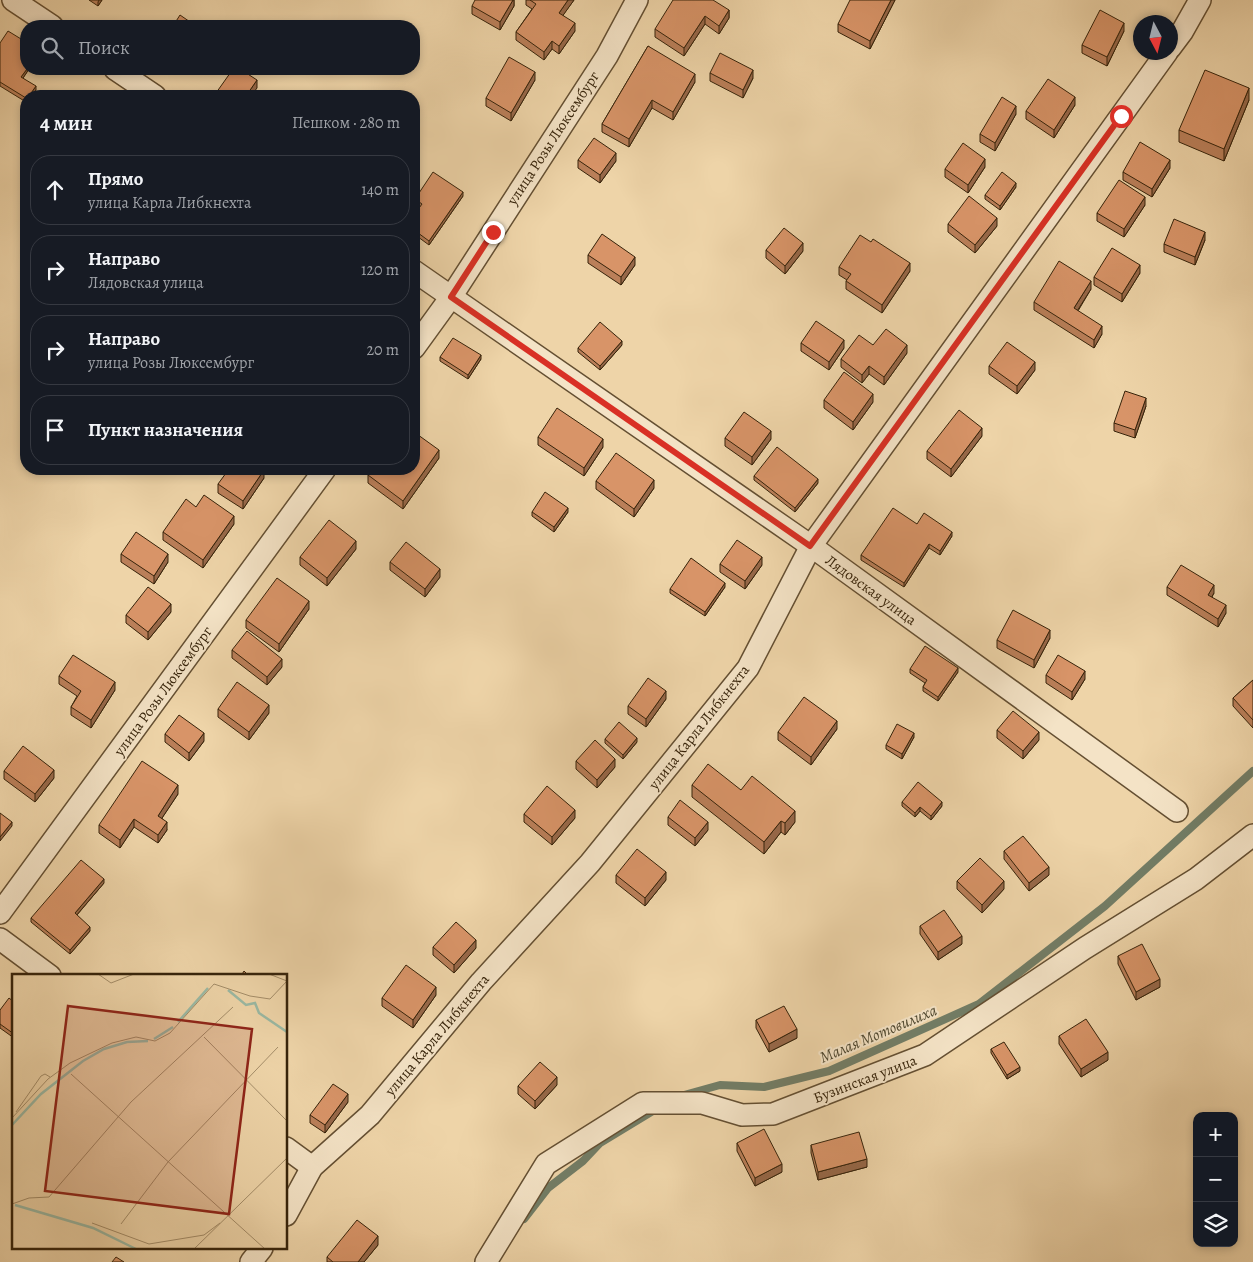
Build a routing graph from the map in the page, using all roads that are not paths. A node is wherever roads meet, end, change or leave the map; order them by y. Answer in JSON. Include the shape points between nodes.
{"nodes":[{"id":1,"x":14,"y":0,"type":"edge"},
{"id":2,"x":637,"y":0,"type":"edge"},
{"id":3,"x":1200,"y":0,"type":"edge"},
{"id":4,"x":43,"y":20,"type":"edge"},
{"id":5,"x":1178,"y":37,"type":"edge"},
{"id":6,"x":1161,"y":60,"type":"edge"},
{"id":7,"x":124,"y":75,"type":"edge"},
{"id":8,"x":147,"y":90,"type":"edge"},
{"id":9,"x":420,"y":275,"type":"edge"},
{"id":10,"x":451,"y":297,"type":"junction"},
{"id":11,"x":420,"y":340,"type":"edge"},
{"id":12,"x":321,"y":475,"type":"edge"},
{"id":13,"x":810,"y":546,"type":"junction"},
{"id":14,"x":1177,"y":812,"type":"dead end"},
{"id":15,"x":1253,"y":835,"type":"edge"},
{"id":16,"x":0,"y":913,"type":"edge"},
{"id":17,"x":0,"y":939,"type":"edge"},
{"id":18,"x":47,"y":974,"type":"edge"},
{"id":19,"x":288,"y":1149,"type":"edge"},
{"id":20,"x":312,"y":1167,"type":"junction"},
{"id":21,"x":288,"y":1211,"type":"edge"},
{"id":22,"x":260,"y":1250,"type":"edge"},
{"id":23,"x":251,"y":1262,"type":"edge"},
{"id":24,"x":486,"y":1262,"type":"edge"}],
"edges":[{"from":1,"to":4,"type":"street"},
{"from":2,"to":10,"type":"street","name":"улица Розы Люксембург","via":[[607,56]]},
{"from":3,"to":5,"type":"street"},
{"from":6,"to":13,"type":"street","name":"улица Карла Либкнехта"},
{"from":7,"to":8,"type":"street"},
{"from":9,"to":10,"type":"street","name":"Лядовская улица"},
{"from":10,"to":11,"type":"street","name":"улица Розы Люксембург"},
{"from":10,"to":13,"type":"street","name":"Лядовская улица"},
{"from":12,"to":16,"type":"street","name":"улица Розы Люксембург"},
{"from":13,"to":14,"type":"street","name":"Лядовская улица"},
{"from":13,"to":20,"type":"street","name":"улица Карла Либкнехта","via":[[742,676],[590,862],[481,982],[370,1115]]},
{"from":15,"to":24,"type":"street","name":"Бузинская улица","via":[[1196,879],[1085,948],[925,1055],[773,1114],[742,1114],[702,1103],[643,1103],[546,1164]]},
{"from":17,"to":18,"type":"street"},
{"from":19,"to":20,"type":"street"},
{"from":20,"to":21,"type":"street","name":"улица Карла Либкнехта"},
{"from":22,"to":23,"type":"street"}]}
